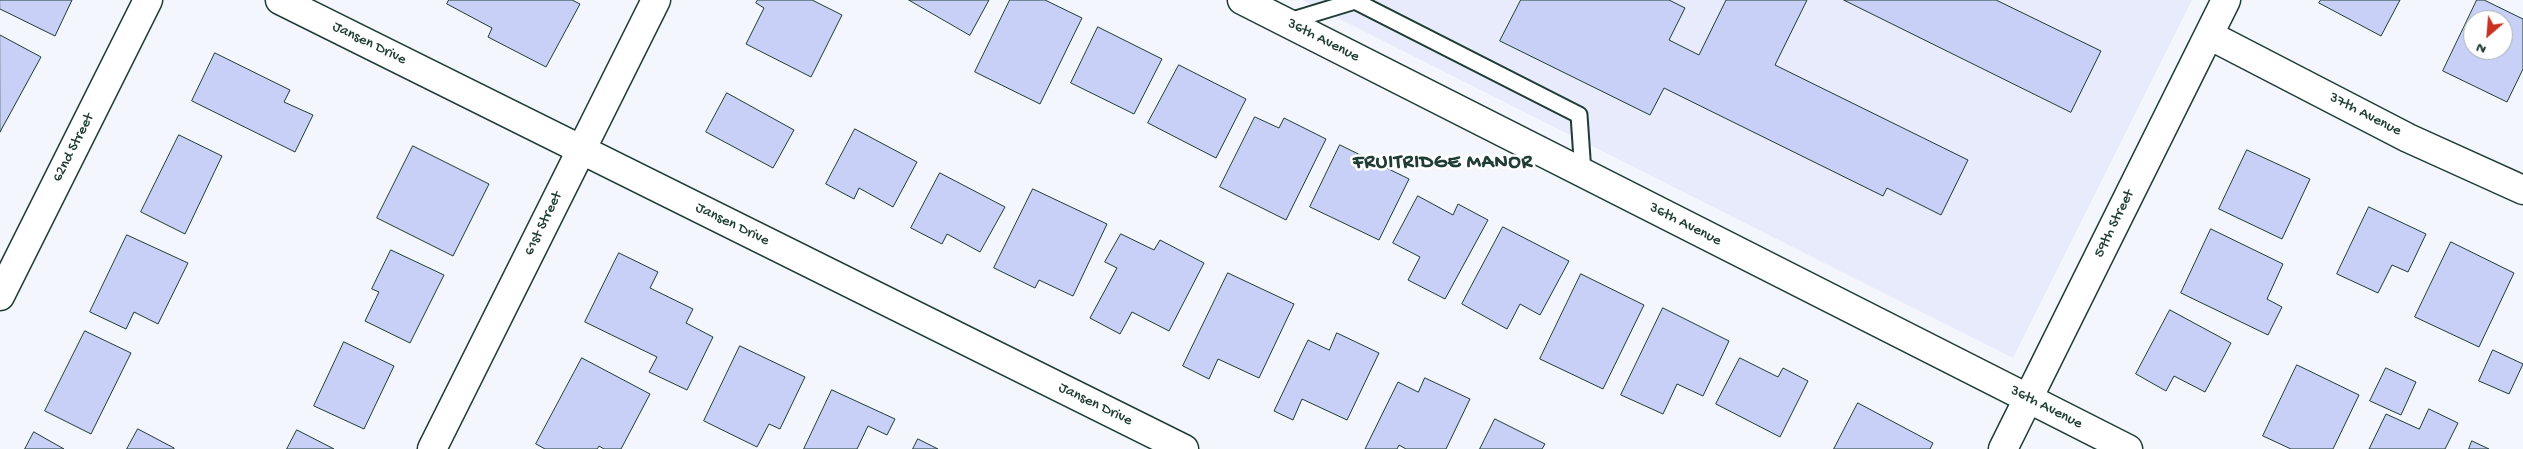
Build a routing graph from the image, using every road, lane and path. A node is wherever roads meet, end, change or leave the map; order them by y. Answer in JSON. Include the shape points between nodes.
{"nodes":[{"id":1,"x":148,"y":0,"type":"edge"},
{"id":2,"x":280,"y":0,"type":"edge"},
{"id":3,"x":656,"y":0,"type":"edge"},
{"id":4,"x":1242,"y":0,"type":"edge"},
{"id":5,"x":2226,"y":0,"type":"edge"},
{"id":6,"x":1286,"y":22,"type":"junction"},
{"id":7,"x":2209,"y":35,"type":"junction"},
{"id":8,"x":581,"y":150,"type":"junction"},
{"id":9,"x":1583,"y":173,"type":"junction"},
{"id":10,"x":2523,"y":190,"type":"edge"},
{"id":11,"x":0,"y":296,"type":"edge"},
{"id":12,"x":2028,"y":399,"type":"junction"},
{"id":13,"x":432,"y":449,"type":"edge"},
{"id":14,"x":1184,"y":449,"type":"edge"},
{"id":15,"x":2004,"y":449,"type":"edge"},
{"id":16,"x":2128,"y":449,"type":"edge"}],
"edges":[{"from":1,"to":11,"type":"street","name":"62nd Street"},
{"from":2,"to":8,"type":"street","name":"Jansen Drive"},
{"from":3,"to":8,"type":"street","name":"61st Street"},
{"from":4,"to":6,"type":"street","name":"36th Avenue"},
{"from":5,"to":7,"type":"street","name":"59th Street"},
{"from":6,"to":9,"type":"street","name":"36th Avenue"},
{"from":6,"to":9,"type":"lane","via":[[1354,1],[1579,115]]},
{"from":7,"to":10,"type":"street","name":"37th Avenue","via":[[2408,138]]},
{"from":7,"to":12,"type":"street","name":"59th Street"},
{"from":8,"to":13,"type":"street","name":"61st Street"},
{"from":8,"to":14,"type":"street","name":"Jansen Drive"},
{"from":9,"to":12,"type":"street","name":"36th Avenue"},
{"from":12,"to":15,"type":"street","name":"59th Street"},
{"from":12,"to":16,"type":"street","name":"36th Avenue"}]}
